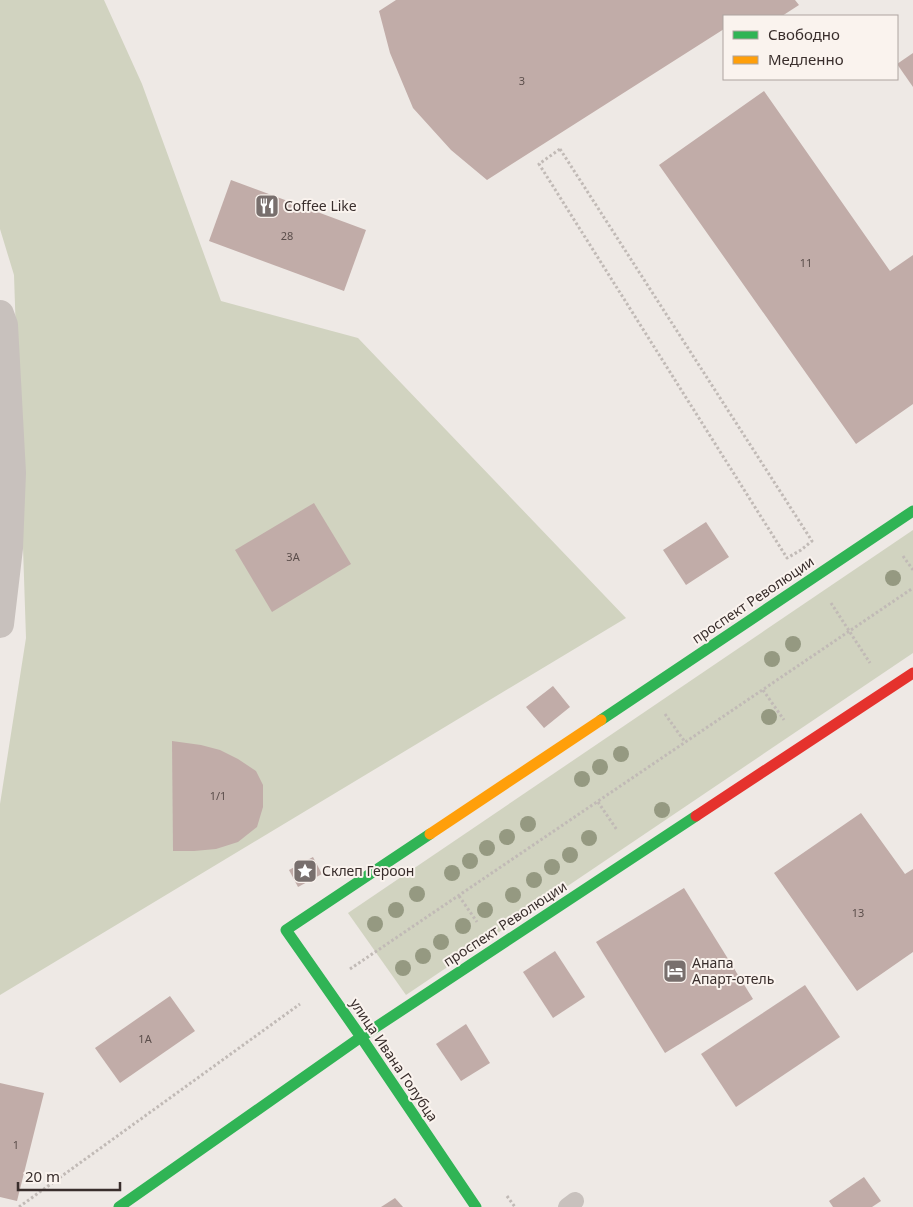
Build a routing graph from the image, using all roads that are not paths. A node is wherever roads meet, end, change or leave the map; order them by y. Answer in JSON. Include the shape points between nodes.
{"nodes":[{"id":1,"x":0,"y":314,"type":"edge"},
{"id":2,"x":913,"y":511,"type":"edge"},
{"id":3,"x":0,"y":624,"type":"edge"},
{"id":4,"x":913,"y":673,"type":"edge"},
{"id":5,"x":286,"y":930,"type":"joint"},
{"id":6,"x":361,"y":1037,"type":"junction"},
{"id":7,"x":119,"y":1207,"type":"edge"},
{"id":8,"x":476,"y":1207,"type":"edge"}],
"edges":[{"from":1,"to":3,"type":"street","via":[[4,325],[12,473],[9,548]]},
{"from":2,"to":5,"type":"street","name":"проспект Революции"},
{"from":4,"to":6,"type":"street","name":"проспект Революции"},
{"from":5,"to":6,"type":"street","name":"улица Ивана Голубца"},
{"from":6,"to":7,"type":"street","name":"проспект Революции"},
{"from":6,"to":8,"type":"street","name":"улица Ивана Голубца"}]}
